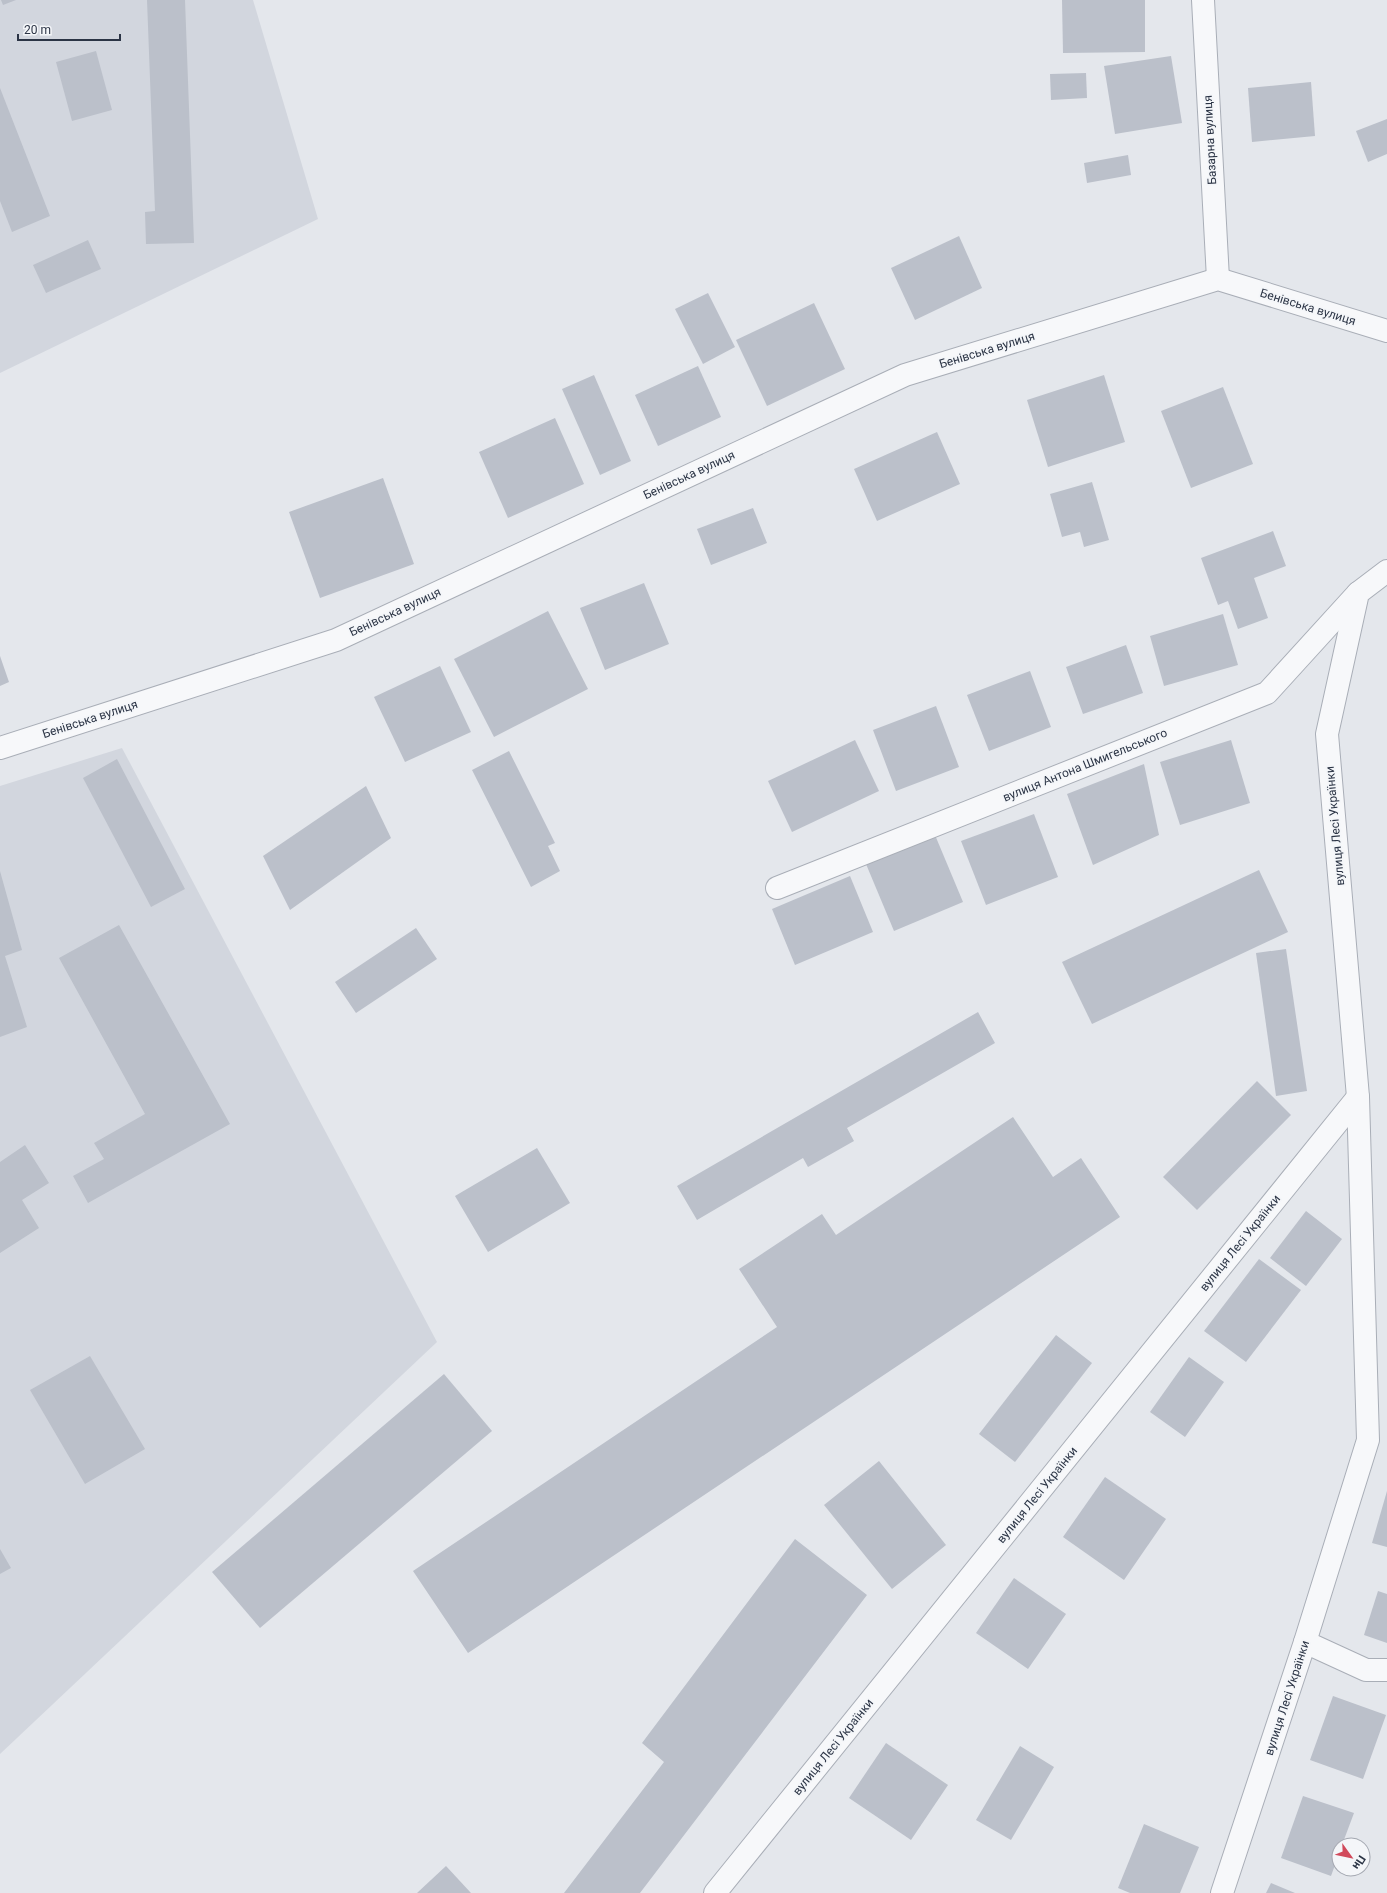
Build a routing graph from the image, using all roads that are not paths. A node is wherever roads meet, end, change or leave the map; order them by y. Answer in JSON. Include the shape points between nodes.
{"nodes":[{"id":1,"x":1203,"y":0,"type":"edge"},
{"id":2,"x":1218,"y":279,"type":"junction"},
{"id":3,"x":1387,"y":331,"type":"edge"},
{"id":4,"x":1387,"y":571,"type":"edge"},
{"id":5,"x":1358,"y":593,"type":"junction"},
{"id":6,"x":0,"y":748,"type":"edge"},
{"id":7,"x":776,"y":888,"type":"dead end"},
{"id":8,"x":1358,"y":1097,"type":"junction"},
{"id":9,"x":1305,"y":1642,"type":"junction"},
{"id":10,"x":1387,"y":1670,"type":"edge"},
{"id":11,"x":715,"y":1893,"type":"edge"},
{"id":12,"x":1222,"y":1893,"type":"edge"}],
"edges":[{"from":1,"to":2,"type":"street","name":"Базарна вулиця"},
{"from":2,"to":3,"type":"street","name":"Бенівська вулиця"},
{"from":2,"to":6,"type":"street","name":"Бенівська вулиця","via":[[905,375],[336,640]]},
{"from":4,"to":5,"type":"street"},
{"from":5,"to":7,"type":"street","name":"вулиця Антона Шмигельського","via":[[1267,693]]},
{"from":5,"to":8,"type":"street","name":"вулиця Лесі Українки","via":[[1327,734]]},
{"from":8,"to":9,"type":"street","name":"вулиця Лесі Українки","via":[[1368,1440]]},
{"from":8,"to":11,"type":"street","name":"вулиця Лесі Українки"},
{"from":9,"to":10,"type":"street","via":[[1366,1670]]},
{"from":9,"to":12,"type":"street","name":"вулиця Лесі Українки"}]}
